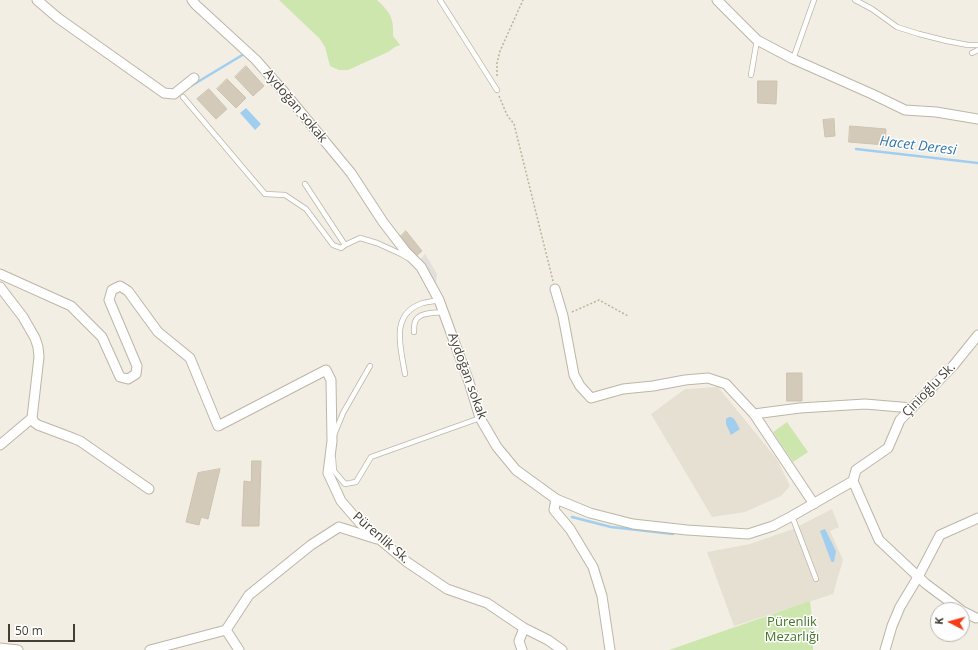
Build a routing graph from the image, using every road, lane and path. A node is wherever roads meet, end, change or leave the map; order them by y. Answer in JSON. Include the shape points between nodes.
{"nodes":[{"id":1,"x":37,"y":0,"type":"edge"},
{"id":2,"x":192,"y":0,"type":"edge"},
{"id":3,"x":440,"y":0,"type":"edge"},
{"id":4,"x":523,"y":0,"type":"edge"},
{"id":5,"x":717,"y":0,"type":"edge"},
{"id":6,"x":814,"y":0,"type":"edge"},
{"id":7,"x":855,"y":0,"type":"edge"},
{"id":8,"x":757,"y":40,"type":"junction"},
{"id":9,"x":978,"y":45,"type":"edge"},
{"id":10,"x":978,"y":50,"type":"edge"},
{"id":11,"x":972,"y":53,"type":"dead end"},
{"id":12,"x":793,"y":59,"type":"junction"},
{"id":13,"x":750,"y":75,"type":"dead end"},
{"id":14,"x":194,"y":78,"type":"dead end"},
{"id":15,"x":497,"y":90,"type":"junction"},
{"id":16,"x":182,"y":97,"type":"dead end"},
{"id":17,"x":978,"y":119,"type":"edge"},
{"id":18,"x":305,"y":184,"type":"dead end"},
{"id":19,"x":345,"y":245,"type":"junction"},
{"id":20,"x":421,"y":267,"type":"junction"},
{"id":21,"x":0,"y":274,"type":"edge"},
{"id":22,"x":0,"y":287,"type":"edge"},
{"id":23,"x":555,"y":289,"type":"joint"},
{"id":24,"x":439,"y":300,"type":"junction"},
{"id":25,"x":444,"y":312,"type":"junction"},
{"id":26,"x":563,"y":316,"type":"junction"},
{"id":27,"x":628,"y":316,"type":"dead end"},
{"id":28,"x":414,"y":332,"type":"dead end"},
{"id":29,"x":978,"y":335,"type":"edge"},
{"id":30,"x":370,"y":366,"type":"dead end"},
{"id":31,"x":405,"y":374,"type":"dead end"},
{"id":32,"x":912,"y":408,"type":"junction"},
{"id":33,"x":754,"y":414,"type":"junction"},
{"id":34,"x":32,"y":418,"type":"junction"},
{"id":35,"x":480,"y":418,"type":"junction"},
{"id":36,"x":332,"y":441,"type":"junction"},
{"id":37,"x":0,"y":445,"type":"edge"},
{"id":38,"x":853,"y":481,"type":"junction"},
{"id":39,"x":150,"y":489,"type":"dead end"},
{"id":40,"x":556,"y":499,"type":"junction"},
{"id":41,"x":814,"y":504,"type":"junction"},
{"id":42,"x":792,"y":516,"type":"junction"},
{"id":43,"x":978,"y":518,"type":"edge"},
{"id":44,"x":382,"y":541,"type":"junction"},
{"id":45,"x":918,"y":577,"type":"junction"},
{"id":46,"x":816,"y":580,"type":"dead end"},
{"id":47,"x":949,"y":602,"type":"edge"},
{"id":48,"x":524,"y":628,"type":"junction"},
{"id":49,"x":226,"y":630,"type":"junction"},
{"id":50,"x":0,"y":648,"type":"edge"},
{"id":51,"x":18,"y":650,"type":"edge"},
{"id":52,"x":150,"y":650,"type":"edge"},
{"id":53,"x":239,"y":650,"type":"edge"},
{"id":54,"x":522,"y":650,"type":"edge"},
{"id":55,"x":562,"y":650,"type":"edge"},
{"id":56,"x":610,"y":650,"type":"edge"},
{"id":57,"x":886,"y":650,"type":"edge"}],
"edges":[{"from":1,"to":14,"type":"street","via":[[58,18],[164,93],[174,94]]},
{"from":2,"to":20,"type":"street","name":"Aydoğan sokak","via":[[256,60],[285,93],[351,173],[383,222]]},
{"from":3,"to":15,"type":"lane"},
{"from":4,"to":15,"type":"path","via":[[500,51],[497,63]]},
{"from":5,"to":8,"type":"street"},
{"from":6,"to":12,"type":"lane"},
{"from":7,"to":9,"type":"lane","via":[[897,28],[968,46]]},
{"from":8,"to":12,"type":"street"},
{"from":8,"to":13,"type":"lane"},
{"from":10,"to":11,"type":"lane"},
{"from":12,"to":17,"type":"street","via":[[905,110]]},
{"from":15,"to":23,"type":"path","via":[[507,115],[514,124]]},
{"from":16,"to":19,"type":"lane","via":[[265,194],[285,195],[306,209],[333,245],[341,248]]},
{"from":18,"to":19,"type":"lane"},
{"from":19,"to":20,"type":"lane","via":[[360,238],[376,242]]},
{"from":20,"to":24,"type":"street","name":"Aydoğan sokak"},
{"from":21,"to":36,"type":"street","name":"Pürenlik Sk.","via":[[71,306],[102,337],[120,377],[128,379],[136,374],[137,366],[109,300],[112,290],[120,286],[128,291],[158,332],[190,358],[218,426],[326,370],[331,380]]},
{"from":22,"to":34,"type":"street","via":[[23,317],[38,347]]},
{"from":23,"to":26,"type":"street"},
{"from":24,"to":25,"type":"street","name":"Aydoğan sokak"},
{"from":24,"to":31,"type":"lane","via":[[412,309],[400,325]]},
{"from":25,"to":28,"type":"lane","via":[[419,316],[415,322]]},
{"from":25,"to":35,"type":"street","name":"Aydoğan sokak"},
{"from":26,"to":27,"type":"path","via":[[599,300]]},
{"from":26,"to":33,"type":"street","via":[[574,375],[591,398],[623,389],[708,378],[726,384]]},
{"from":29,"to":32,"type":"street","name":"Çinioğlu Sk.","via":[[953,366]]},
{"from":30,"to":36,"type":"lane","via":[[343,413]]},
{"from":32,"to":33,"type":"street","via":[[865,404]]},
{"from":32,"to":38,"type":"street","name":"Çinioğlu Sk.","via":[[900,420],[888,448],[856,470]]},
{"from":33,"to":41,"type":"street"},
{"from":34,"to":37,"type":"street"},
{"from":34,"to":39,"type":"street","via":[[38,425],[80,441]]},
{"from":35,"to":36,"type":"lane","via":[[371,457],[356,482],[345,484],[334,471]]},
{"from":35,"to":40,"type":"street","name":"Aydoğan sokak","via":[[497,447],[516,470]]},
{"from":36,"to":44,"type":"street","name":"Pürenlik Sk.","via":[[328,473],[341,500],[360,523]]},
{"from":38,"to":41,"type":"street","name":"Aydoğan sokak"},
{"from":38,"to":45,"type":"street","via":[[880,540]]},
{"from":40,"to":42,"type":"street","name":"Aydoğan sokak","via":[[590,513],[633,524],[687,530],[748,534],[773,526]]},
{"from":40,"to":56,"type":"street","via":[[554,510],[570,529],[593,567],[602,596]]},
{"from":41,"to":42,"type":"street","name":"Aydoğan sokak"},
{"from":42,"to":46,"type":"lane"},
{"from":43,"to":45,"type":"street","via":[[940,535]]},
{"from":44,"to":48,"type":"street","name":"Pürenlik Sk.","via":[[407,562],[447,588],[487,603]]},
{"from":44,"to":49,"type":"street","via":[[339,527],[311,545],[249,595]]},
{"from":45,"to":47,"type":"street"},
{"from":45,"to":57,"type":"street","via":[[900,607]]},
{"from":48,"to":54,"type":"street","via":[[519,641]]},
{"from":48,"to":55,"type":"street","name":"Pürenlik Sk."},
{"from":49,"to":52,"type":"street"},
{"from":49,"to":53,"type":"street"},
{"from":50,"to":51,"type":"street"}]}
